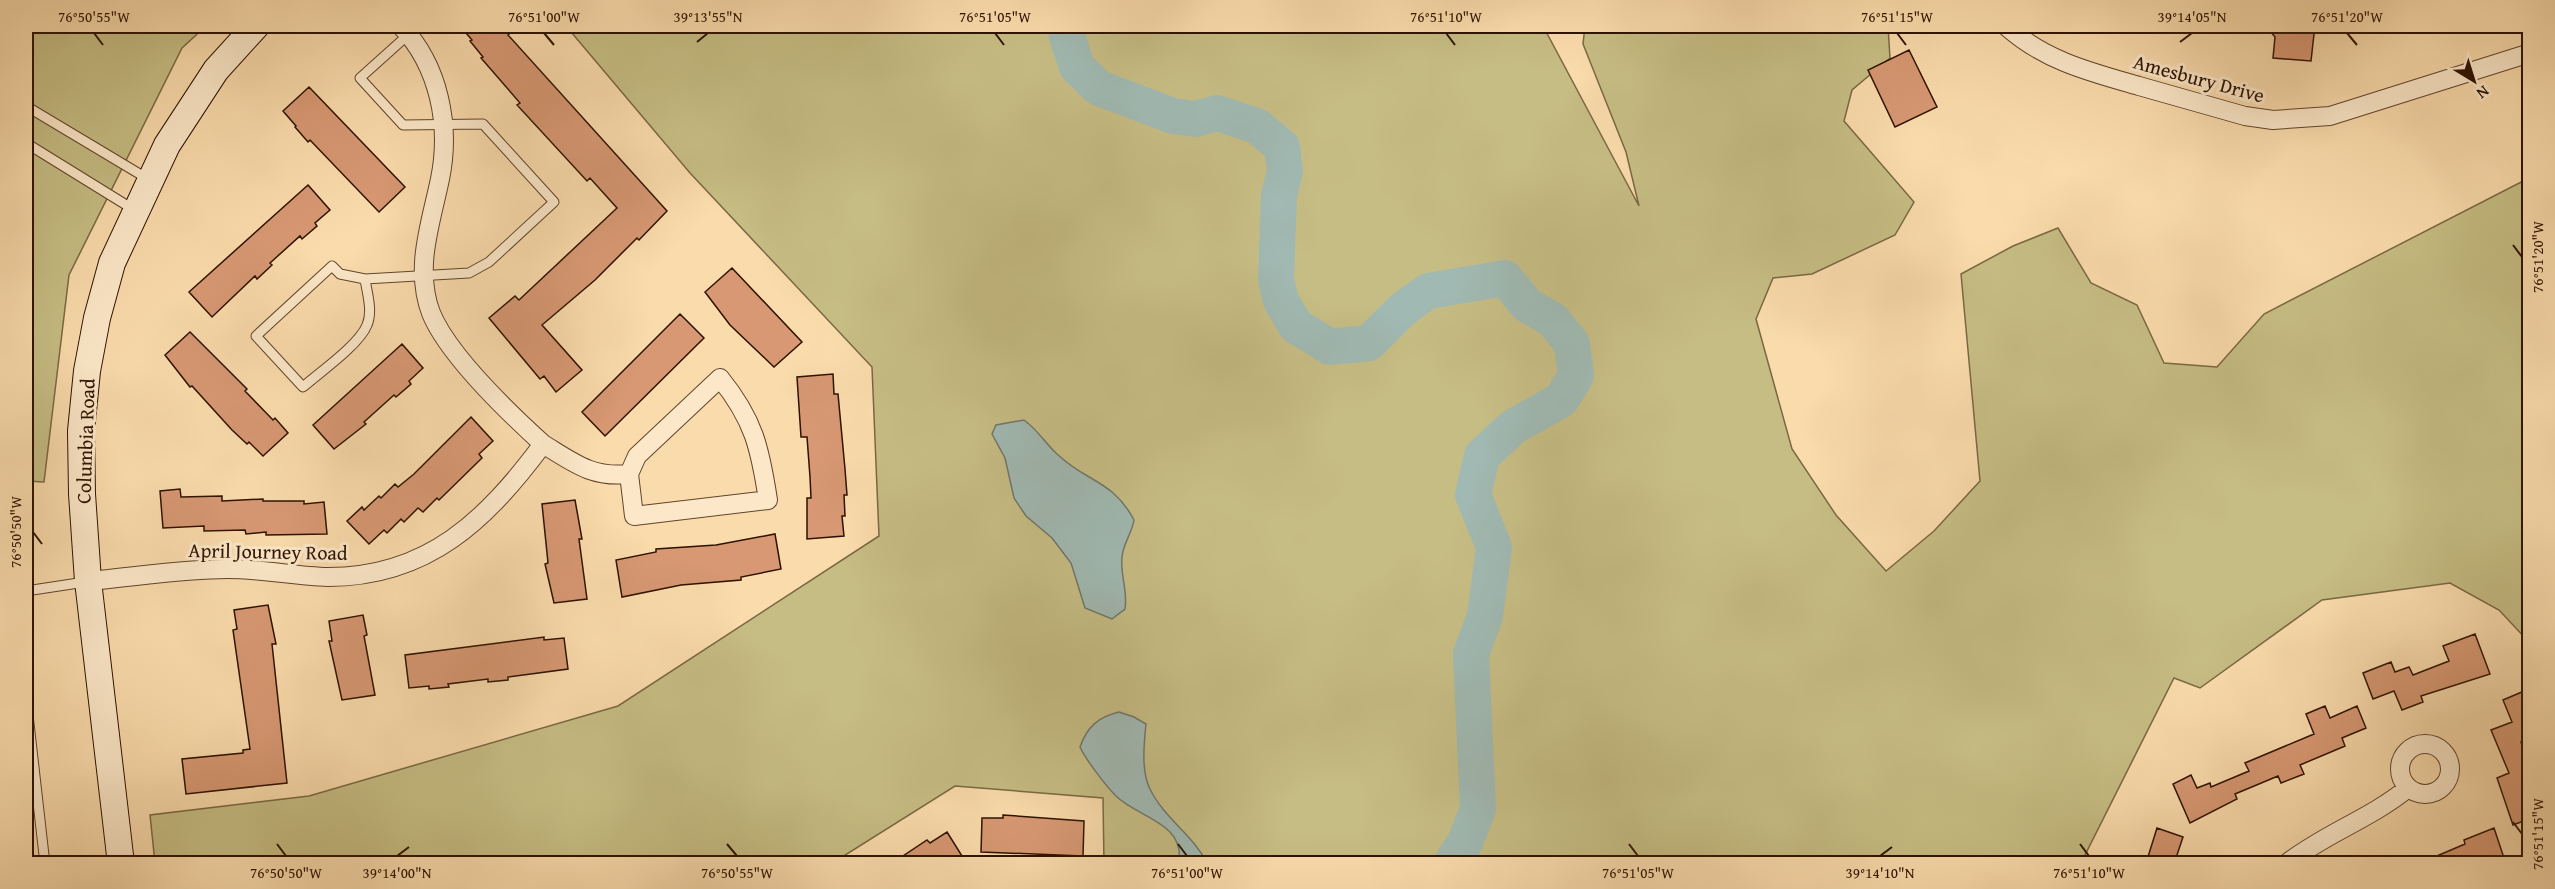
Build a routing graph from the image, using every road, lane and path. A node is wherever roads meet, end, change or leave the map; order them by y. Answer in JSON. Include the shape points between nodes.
{"nodes":[{"id":1,"x":256,"y":26,"type":"edge"},
{"id":2,"x":2006,"y":26,"type":"edge"},
{"id":3,"x":405,"y":30,"type":"edge"},
{"id":4,"x":2529,"y":53,"type":"edge"},
{"id":5,"x":26,"y":106,"type":"edge"},
{"id":6,"x":443,"y":126,"type":"junction"},
{"id":7,"x":26,"y":143,"type":"edge"},
{"id":8,"x":150,"y":180,"type":"junction"},
{"id":9,"x":136,"y":211,"type":"junction"},
{"id":10,"x":424,"y":275,"type":"junction"},
{"id":11,"x":365,"y":279,"type":"junction"},
{"id":12,"x":543,"y":444,"type":"junction"},
{"id":13,"x":629,"y":474,"type":"junction"},
{"id":14,"x":88,"y":581,"type":"junction"},
{"id":15,"x":26,"y":591,"type":"edge"},
{"id":16,"x":26,"y":697,"type":"edge"},
{"id":17,"x":2408,"y":788,"type":"dead end"},
{"id":18,"x":45,"y":864,"type":"edge"},
{"id":19,"x":121,"y":864,"type":"edge"},
{"id":20,"x":2286,"y":864,"type":"edge"}],
"edges":[{"from":1,"to":8,"type":"main road","name":"Columbia Road","via":[[216,70],[191,106]]},
{"from":2,"to":4,"type":"street","name":"Amesbury Drive","via":[[2048,56],[2076,68],[2246,116],[2273,120],[2330,116]]},
{"from":3,"to":6,"type":"street","via":[[432,72]]},
{"from":3,"to":6,"type":"lane","via":[[360,78],[403,125]]},
{"from":5,"to":8,"type":"lane"},
{"from":6,"to":10,"type":"street","via":[[440,176],[424,246]]},
{"from":6,"to":10,"type":"lane","via":[[483,124],[554,202],[482,268],[456,275]]},
{"from":7,"to":9,"type":"lane"},
{"from":8,"to":9,"type":"main road","name":"Columbia Road"},
{"from":9,"to":14,"type":"main road","name":"Columbia Road","via":[[112,263],[87,371],[81,431]]},
{"from":10,"to":11,"type":"lane"},
{"from":10,"to":12,"type":"street","via":[[431,313],[443,335]]},
{"from":11,"to":11,"type":"lane","via":[[340,274],[332,266],[256,336],[303,387],[361,336],[368,324]]},
{"from":12,"to":13,"type":"street","via":[[586,470],[610,476]]},
{"from":12,"to":14,"type":"street","name":"April Journey Road","via":[[516,481],[470,528],[426,555],[378,571],[329,577],[229,569]]},
{"from":13,"to":13,"type":"street","via":[[637,456],[720,378],[739,402],[754,431],[768,500],[634,516]]},
{"from":14,"to":15,"type":"lane"},
{"from":14,"to":19,"type":"main road","name":"Columbia Road"},
{"from":16,"to":18,"type":"lane"},
{"from":17,"to":20,"type":"street","via":[[2371,814],[2310,844]]}]}
